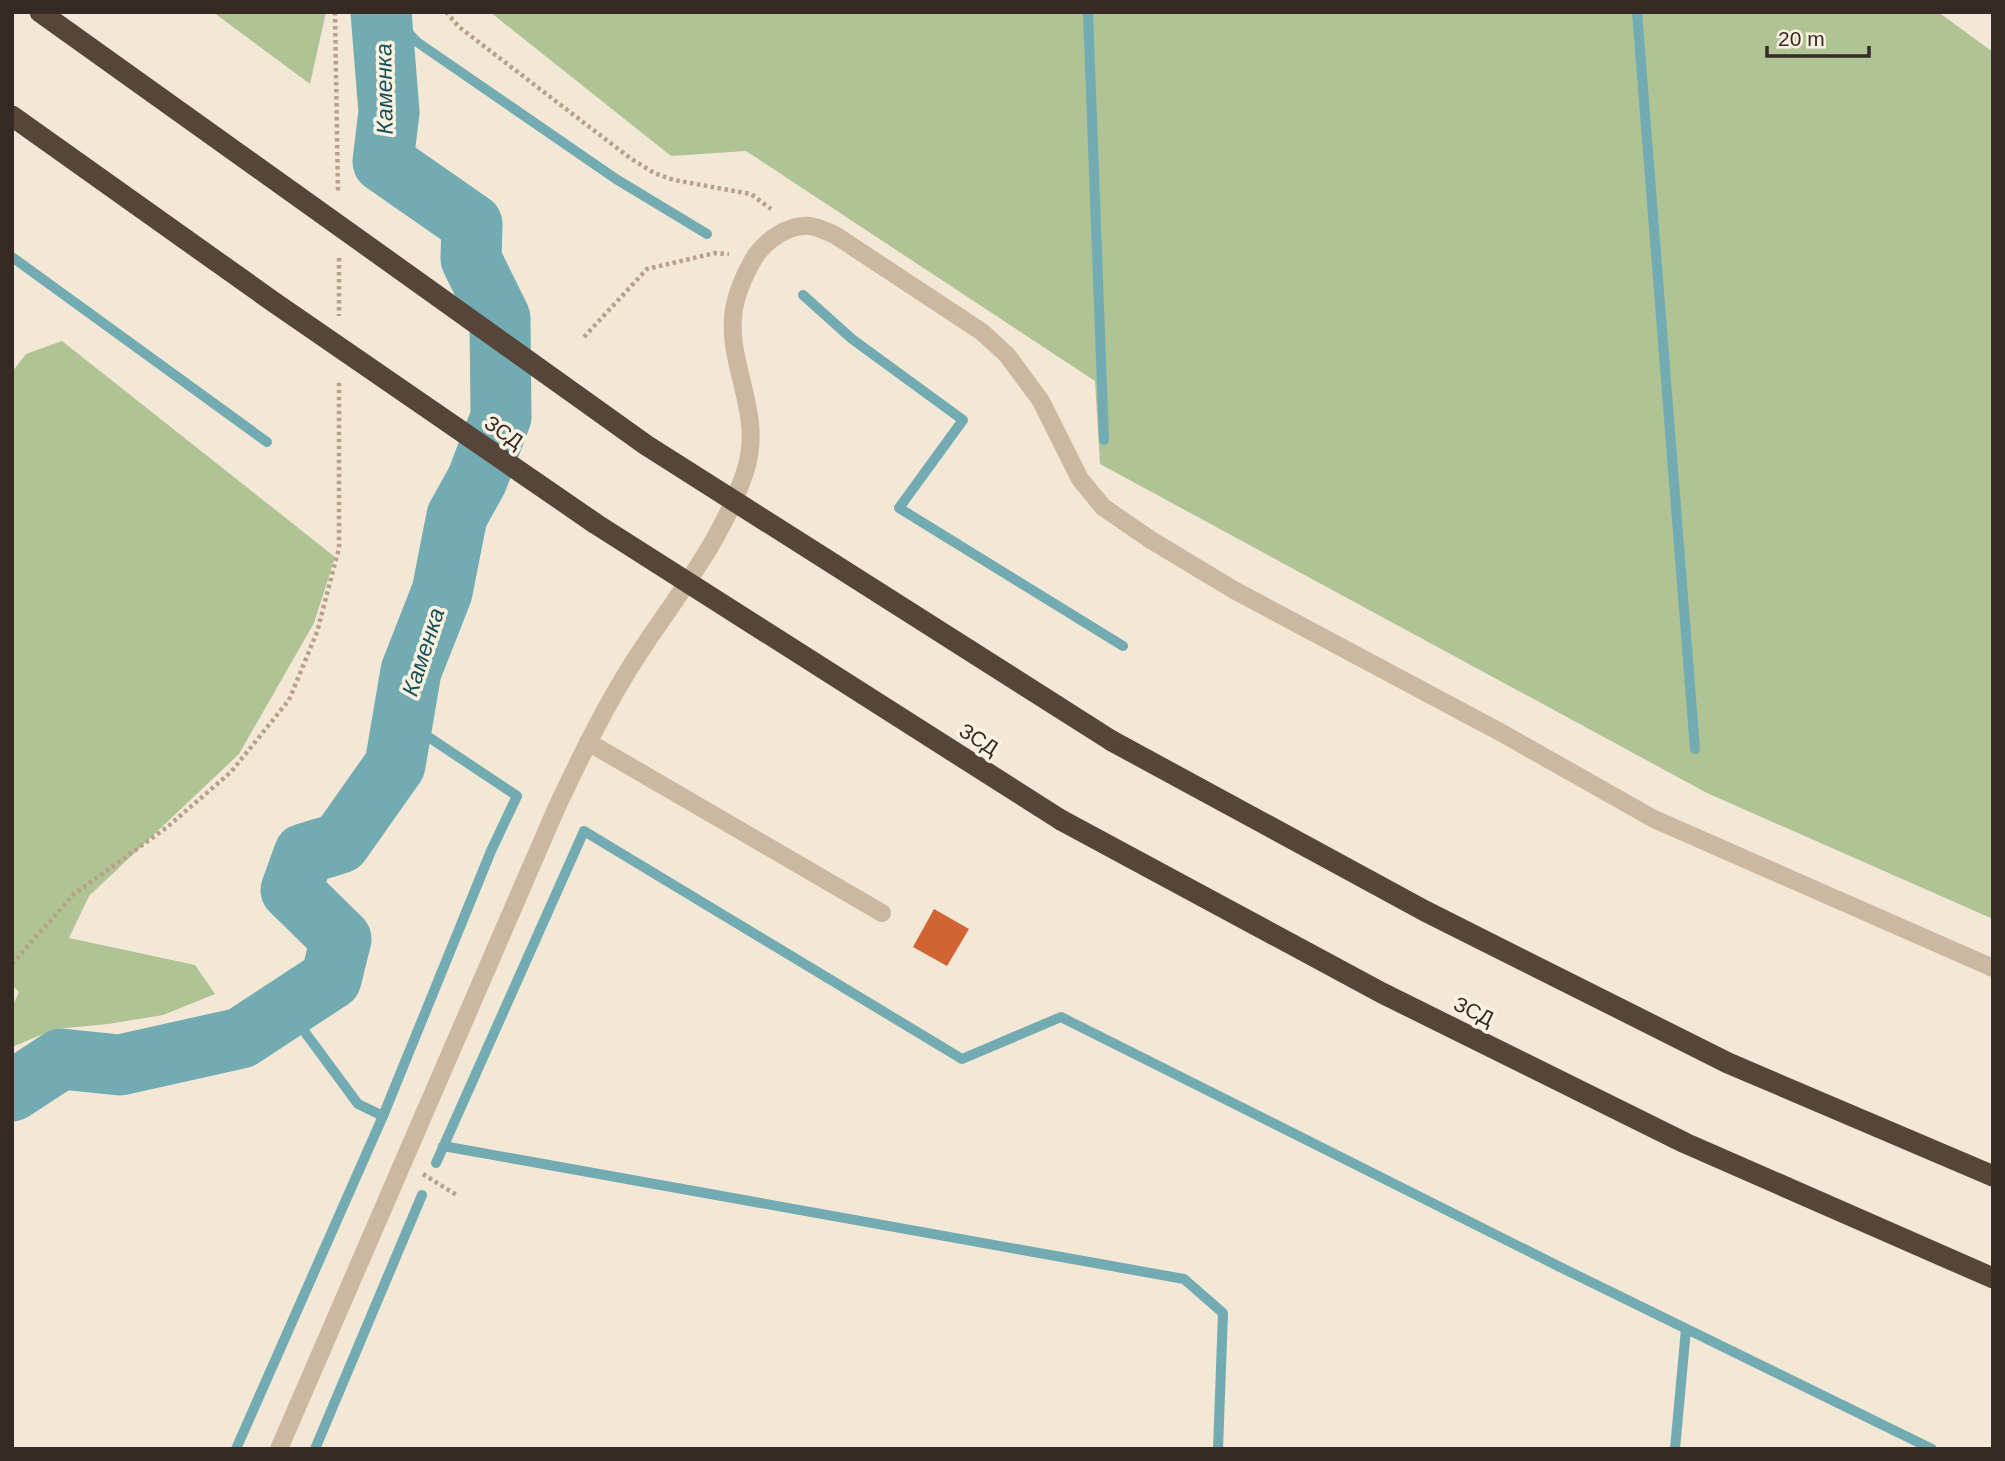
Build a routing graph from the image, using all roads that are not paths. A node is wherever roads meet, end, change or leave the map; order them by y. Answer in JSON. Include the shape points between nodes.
{"nodes":[{"id":1,"x":40,"y":12,"type":"edge"},
{"id":2,"x":12,"y":116,"type":"edge"},
{"id":3,"x":588,"y":742,"type":"junction"},
{"id":4,"x":881,"y":913,"type":"dead end"},
{"id":5,"x":1993,"y":968,"type":"edge"},
{"id":6,"x":1993,"y":1176,"type":"edge"},
{"id":7,"x":1993,"y":1278,"type":"edge"},
{"id":8,"x":279,"y":1449,"type":"edge"}],
"edges":[{"from":1,"to":6,"type":"highway","bridge":true,"via":[[646,446],[1112,741],[1424,911],[1728,1063]]},
{"from":2,"to":7,"type":"highway","name":"ЗСД","bridge":true,"via":[[596,524],[1061,820],[1382,993],[1685,1143]]},
{"from":3,"to":4,"type":"street"},
{"from":3,"to":5,"type":"street","via":[[633,663],[686,588],[734,501],[746,469],[750,411],[734,336],[734,309],[743,279],[766,243],[794,226],[812,226],[835,234],[982,332],[1007,355],[1041,401],[1080,479],[1103,507],[1151,541],[1654,819]]},
{"from":3,"to":8,"type":"street"}]}
